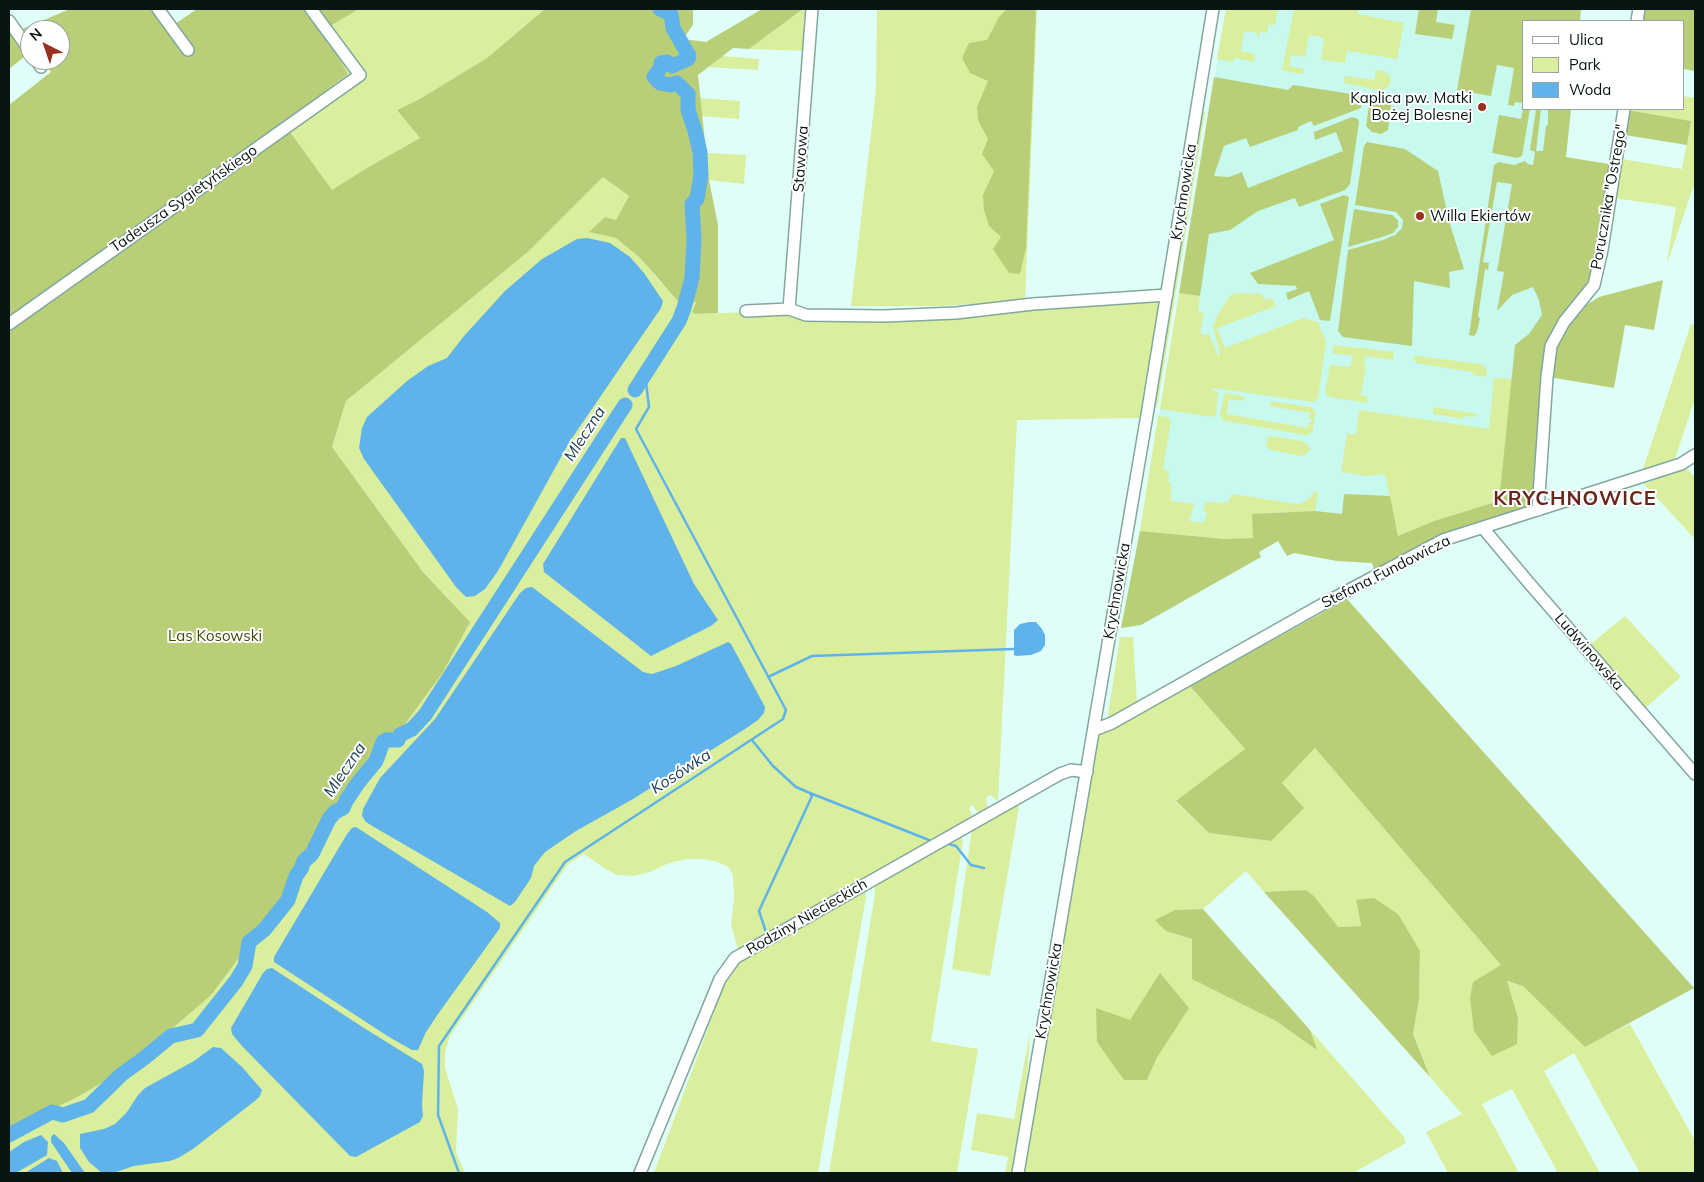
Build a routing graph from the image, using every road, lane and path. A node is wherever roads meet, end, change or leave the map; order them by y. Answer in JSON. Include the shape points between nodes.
{"nodes":[{"id":1,"x":158,"y":9,"type":"edge"},
{"id":2,"x":311,"y":9,"type":"edge"},
{"id":3,"x":812,"y":9,"type":"edge"},
{"id":4,"x":1213,"y":9,"type":"edge"},
{"id":5,"x":9,"y":21,"type":"edge"},
{"id":6,"x":20,"y":37,"type":"edge"},
{"id":7,"x":188,"y":50,"type":"dead end"},
{"id":8,"x":1624,"y":110,"type":"edge"},
{"id":9,"x":1167,"y":295,"type":"junction"},
{"id":10,"x":789,"y":309,"type":"junction"},
{"id":11,"x":746,"y":311,"type":"dead end"},
{"id":12,"x":9,"y":324,"type":"edge"},
{"id":13,"x":1695,"y":455,"type":"edge"},
{"id":14,"x":1538,"y":510,"type":"junction"},
{"id":15,"x":1483,"y":528,"type":"junction"},
{"id":16,"x":1094,"y":730,"type":"junction"},
{"id":17,"x":1087,"y":772,"type":"junction"},
{"id":18,"x":1695,"y":774,"type":"edge"},
{"id":19,"x":640,"y":1173,"type":"edge"},
{"id":20,"x":1018,"y":1173,"type":"edge"}],
"edges":[{"from":1,"to":7,"type":"street"},
{"from":2,"to":12,"type":"street","name":"Tadeusza Sygietyńskiego","via":[[360,75]]},
{"from":3,"to":10,"type":"street","name":"Stawowa"},
{"from":4,"to":9,"type":"street","name":"Krychnowicka"},
{"from":5,"to":6,"type":"street"},
{"from":8,"to":14,"type":"street","name":"Porucznika \"Ostrego\"","via":[[1594,284],[1564,322],[1551,346],[1546,377]]},
{"from":9,"to":10,"type":"street","via":[[1033,304],[956,314],[806,315]]},
{"from":9,"to":16,"type":"street","name":"Krychnowicka"},
{"from":10,"to":11,"type":"street"},
{"from":13,"to":14,"type":"street","name":"Stefana Fundowicza","via":[[1681,464]]},
{"from":14,"to":15,"type":"street","name":"Stefana Fundowicza"},
{"from":15,"to":16,"type":"street","name":"Stefana Fundowicza","via":[[1443,540]]},
{"from":15,"to":18,"type":"street","name":"Ludwinowska"},
{"from":16,"to":17,"type":"street","name":"Krychnowicka"},
{"from":17,"to":19,"type":"street","name":"Rodziny Niecieckich","via":[[1071,770],[1060,774],[735,958],[720,979]]},
{"from":17,"to":20,"type":"street","name":"Krychnowicka"}]}
